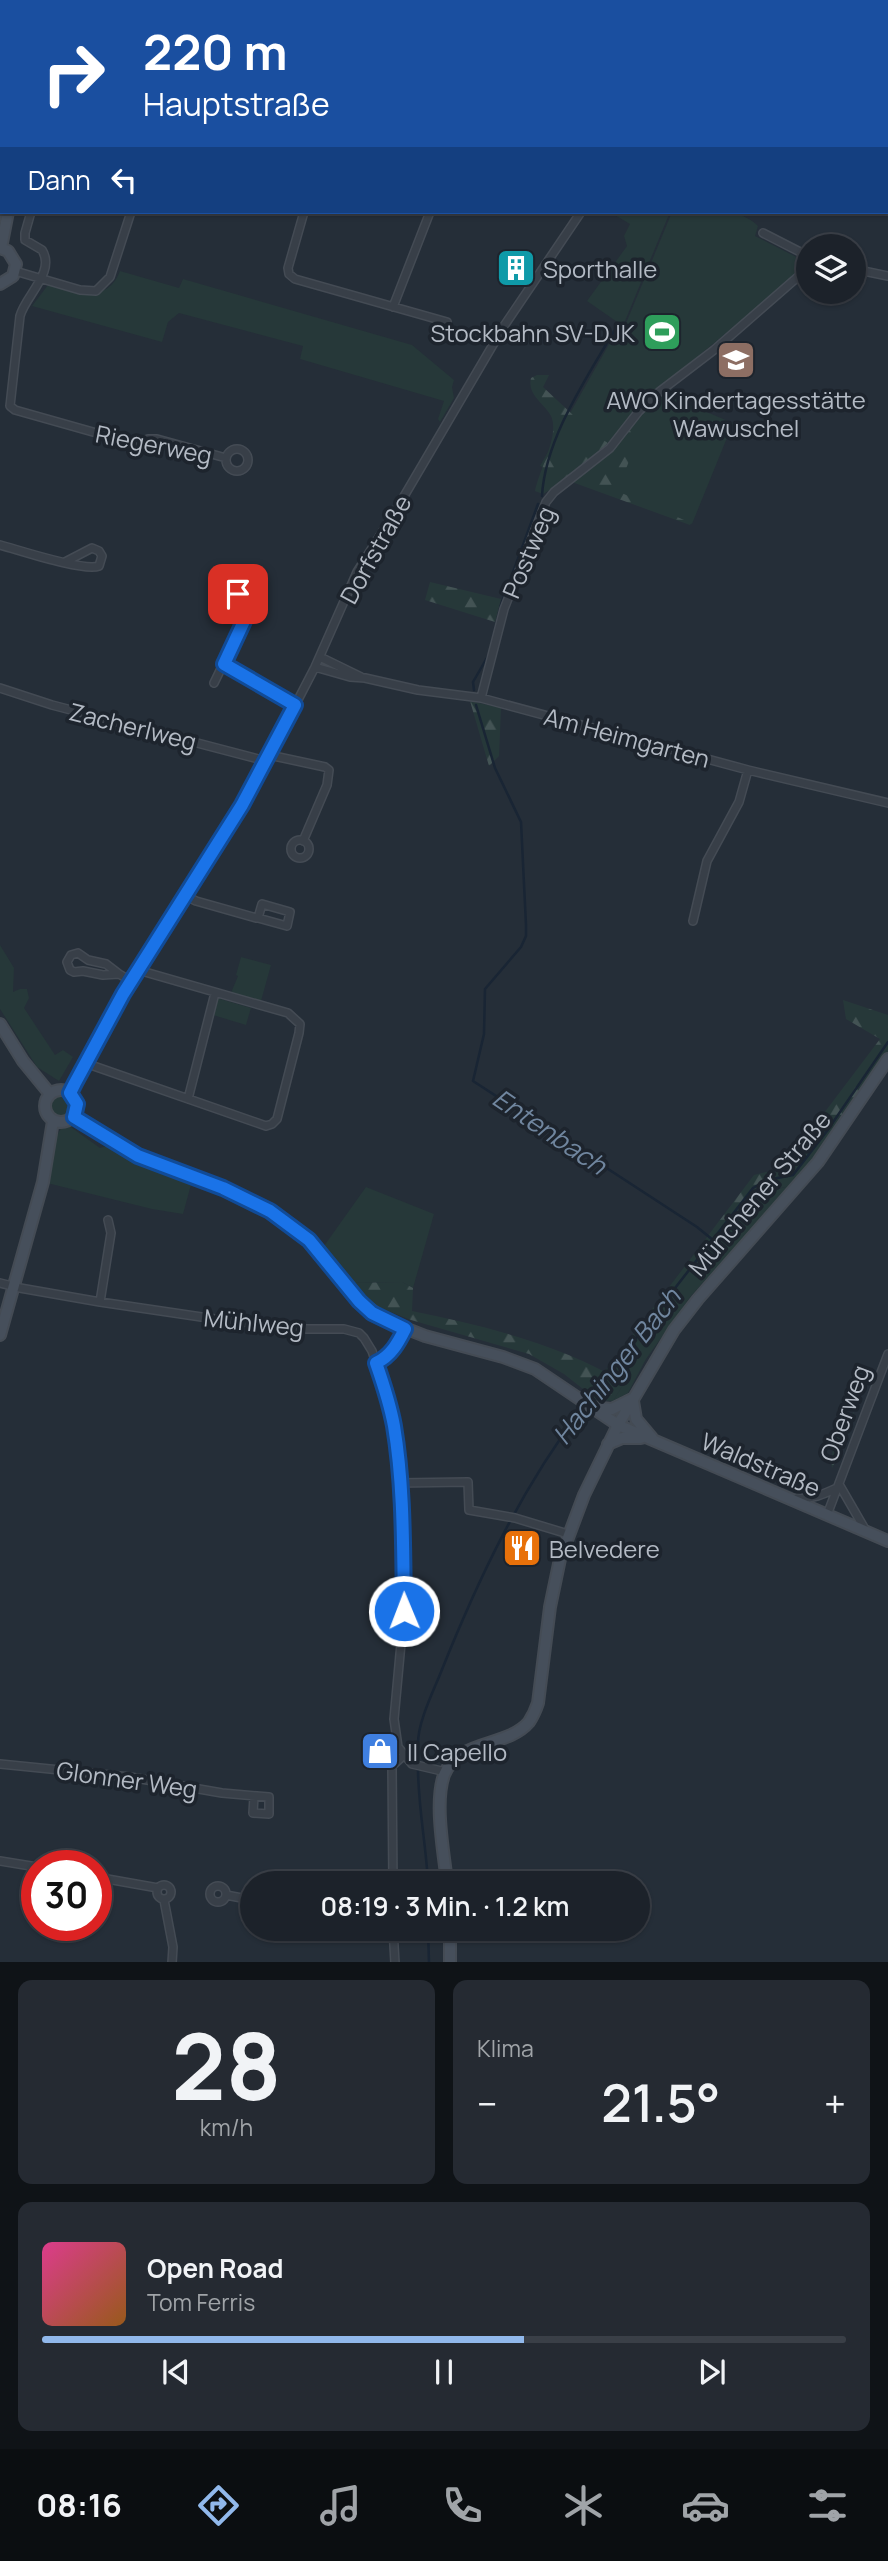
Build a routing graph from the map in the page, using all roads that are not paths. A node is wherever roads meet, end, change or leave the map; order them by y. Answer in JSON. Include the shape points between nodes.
{"nodes":[{"id":1,"x":8,"y":214,"type":"edge"},
{"id":2,"x":30,"y":214,"type":"edge"},
{"id":3,"x":130,"y":214,"type":"edge"},
{"id":4,"x":303,"y":214,"type":"edge"},
{"id":5,"x":429,"y":214,"type":"edge"},
{"id":6,"x":580,"y":214,"type":"edge"},
{"id":7,"x":763,"y":233,"type":"dead end"},
{"id":8,"x":1,"y":248,"type":"edge"},
{"id":9,"x":796,"y":250,"type":"edge"},
{"id":10,"x":15,"y":271,"type":"junction"},
{"id":11,"x":866,"y":271,"type":"edge"},
{"id":12,"x":888,"y":276,"type":"edge"},
{"id":13,"x":796,"y":278,"type":"edge"},
{"id":14,"x":40,"y":279,"type":"junction"},
{"id":15,"x":0,"y":284,"type":"edge"},
{"id":16,"x":393,"y":307,"type":"junction"},
{"id":17,"x":447,"y":323,"type":"dead end"},
{"id":18,"x":226,"y":458,"type":"dead end"},
{"id":19,"x":0,"y":545,"type":"edge"},
{"id":20,"x":65,"y":562,"type":"junction"},
{"id":21,"x":246,"y":606,"type":"dead end"},
{"id":22,"x":320,"y":657,"type":"junction"},
{"id":23,"x":224,"y":664,"type":"junction"},
{"id":24,"x":315,"y":667,"type":"junction"},
{"id":25,"x":365,"y":678,"type":"junction"},
{"id":26,"x":214,"y":683,"type":"dead end"},
{"id":27,"x":0,"y":688,"type":"edge"},
{"id":28,"x":481,"y":698,"type":"junction"},
{"id":29,"x":295,"y":705,"type":"junction"},
{"id":30,"x":267,"y":758,"type":"junction"},
{"id":31,"x":748,"y":770,"type":"junction"},
{"id":32,"x":888,"y":803,"type":"edge"},
{"id":33,"x":303,"y":841,"type":"dead end"},
{"id":34,"x":186,"y":896,"type":"junction"},
{"id":35,"x":258,"y":918,"type":"junction"},
{"id":36,"x":693,"y":921,"type":"dead end"},
{"id":37,"x":138,"y":970,"type":"junction"},
{"id":38,"x":119,"y":974,"type":"junction"},
{"id":39,"x":131,"y":981,"type":"junction"},
{"id":40,"x":215,"y":993,"type":"junction"},
{"id":41,"x":0,"y":1024,"type":"edge"},
{"id":42,"x":888,"y":1059,"type":"edge"},
{"id":43,"x":85,"y":1063,"type":"junction"},
{"id":44,"x":883,"y":1076,"type":"edge"},
{"id":45,"x":70,"y":1093,"type":"junction"},
{"id":46,"x":50,"y":1094,"type":"junction"},
{"id":47,"x":188,"y":1099,"type":"junction"},
{"id":48,"x":74,"y":1117,"type":"junction"},
{"id":49,"x":53,"y":1121,"type":"junction"},
{"id":50,"x":108,"y":1220,"type":"dead end"},
{"id":51,"x":0,"y":1283,"type":"edge"},
{"id":52,"x":12,"y":1286,"type":"junction"},
{"id":53,"x":100,"y":1302,"type":"junction"},
{"id":54,"x":405,"y":1329,"type":"junction"},
{"id":55,"x":0,"y":1335,"type":"edge"},
{"id":56,"x":888,"y":1354,"type":"edge"},
{"id":57,"x":376,"y":1363,"type":"junction"},
{"id":58,"x":633,"y":1399,"type":"junction"},
{"id":59,"x":588,"y":1407,"type":"junction"},
{"id":60,"x":618,"y":1425,"type":"junction"},
{"id":61,"x":657,"y":1443,"type":"junction"},
{"id":62,"x":608,"y":1444,"type":"junction"},
{"id":63,"x":399,"y":1483,"type":"junction"},
{"id":64,"x":840,"y":1486,"type":"junction"},
{"id":65,"x":781,"y":1495,"type":"junction"},
{"id":66,"x":827,"y":1515,"type":"junction"},
{"id":67,"x":866,"y":1532,"type":"junction"},
{"id":68,"x":568,"y":1534,"type":"junction"},
{"id":69,"x":888,"y":1541,"type":"edge"},
{"id":70,"x":403,"y":1756,"type":"junction"},
{"id":71,"x":0,"y":1764,"type":"edge"},
{"id":72,"x":446,"y":1772,"type":"junction"},
{"id":73,"x":254,"y":1797,"type":"dead end"},
{"id":74,"x":0,"y":1861,"type":"edge"},
{"id":75,"x":21,"y":1864,"type":"edge"},
{"id":76,"x":393,"y":1871,"type":"edge"},
{"id":77,"x":446,"y":1871,"type":"edge"},
{"id":78,"x":112,"y":1880,"type":"edge"},
{"id":79,"x":226,"y":1895,"type":"dead end"},
{"id":80,"x":240,"y":1898,"type":"edge"},
{"id":81,"x":394,"y":1941,"type":"edge"},
{"id":82,"x":450,"y":1941,"type":"edge"},
{"id":83,"x":172,"y":1962,"type":"edge"},
{"id":84,"x":395,"y":1962,"type":"edge"},
{"id":85,"x":450,"y":1962,"type":"edge"}],
"edges":[{"from":1,"to":8,"type":"main road"},
{"from":2,"to":14,"type":"street","via":[[24,236],[45,254]]},
{"from":3,"to":14,"type":"street","via":[[115,267],[96,291]]},
{"from":4,"to":16,"type":"street","via":[[289,274]]},
{"from":5,"to":16,"type":"street"},
{"from":6,"to":22,"type":"street","name":"Dorfstraße","via":[[504,326],[357,572]]},
{"from":7,"to":9,"type":"street"},
{"from":8,"to":10,"type":"main road","via":[[13,257]]},
{"from":10,"to":14,"type":"street"},
{"from":10,"to":15,"type":"main road"},
{"from":11,"to":12,"type":"street"},
{"from":13,"to":28,"type":"street","name":"Postweg","via":[[659,392],[610,448],[546,502],[504,609]]},
{"from":14,"to":18,"type":"street","name":"Riegerweg","via":[[20,316],[10,406],[139,445],[157,439]]},
{"from":16,"to":17,"type":"street"},
{"from":19,"to":20,"type":"street"},
{"from":20,"to":20,"type":"street","via":[[93,568],[102,556],[92,548]]},
{"from":21,"to":23,"type":"street","via":[[245,619]]},
{"from":22,"to":24,"type":"street","name":"Dorfstraße"},
{"from":22,"to":25,"type":"street","name":"Am Heimgarten"},
{"from":23,"to":26,"type":"street"},
{"from":23,"to":29,"type":"street"},
{"from":24,"to":25,"type":"street","name":"Am Heimgarten"},
{"from":24,"to":29,"type":"street","name":"Dorfstraße"},
{"from":25,"to":28,"type":"street","name":"Am Heimgarten","via":[[418,691]]},
{"from":27,"to":30,"type":"street","name":"Zacherlweg"},
{"from":28,"to":31,"type":"street","name":"Am Heimgarten"},
{"from":29,"to":30,"type":"street","name":"Dorfstraße"},
{"from":30,"to":33,"type":"street","name":"Zacherlweg","via":[[329,770]]},
{"from":30,"to":34,"type":"street","name":"Dorfstraße"},
{"from":31,"to":32,"type":"street","name":"Am Heimgarten"},
{"from":31,"to":36,"type":"street","via":[[739,802],[707,861]]},
{"from":34,"to":35,"type":"street"},
{"from":34,"to":37,"type":"street","name":"Dorfstraße"},
{"from":35,"to":35,"type":"street","via":[[262,904],[290,912],[287,926]]},
{"from":37,"to":39,"type":"street","name":"Dorfstraße"},
{"from":37,"to":40,"type":"street"},
{"from":38,"to":38,"type":"street","via":[[78,953],[67,962],[74,972]]},
{"from":38,"to":39,"type":"street"},
{"from":39,"to":43,"type":"street","name":"Dorfstraße"},
{"from":40,"to":47,"type":"street"},
{"from":40,"to":47,"type":"street","via":[[288,1013],[300,1024],[277,1119],[266,1126]]},
{"from":41,"to":46,"type":"main road"},
{"from":42,"to":44,"type":"main road","name":"Münchener Straße"},
{"from":43,"to":45,"type":"street","name":"Dorfstraße"},
{"from":43,"to":47,"type":"street"},
{"from":44,"to":58,"type":"main road","name":"Münchener Straße","via":[[818,1162],[674,1330]]},
{"from":45,"to":46,"type":"main road","via":[[59,1090]]},
{"from":45,"to":48,"type":"main road","via":[[77,1104]]},
{"from":46,"to":49,"type":"main road","via":[[44,1108]]},
{"from":48,"to":49,"type":"main road"},
{"from":48,"to":54,"type":"main road","name":"Waldstraße","via":[[138,1156],[270,1211],[309,1240],[372,1313]]},
{"from":49,"to":52,"type":"main road","via":[[43,1182]]},
{"from":50,"to":53,"type":"street","via":[[111,1233]]},
{"from":51,"to":52,"type":"street","name":"Mühlweg"},
{"from":52,"to":53,"type":"street","name":"Mühlweg"},
{"from":52,"to":55,"type":"main road"},
{"from":53,"to":57,"type":"street","name":"Mühlweg","via":[[354,1331],[364,1338]]},
{"from":54,"to":57,"type":"street","via":[[396,1347]]},
{"from":54,"to":59,"type":"main road","name":"Waldstraße","via":[[521,1363],[549,1377]]},
{"from":56,"to":64,"type":"street","name":"Oberweg"},
{"from":57,"to":63,"type":"street","name":"Mühlweg","via":[[394,1425]]},
{"from":58,"to":59,"type":"main road","via":[[612,1409]]},
{"from":58,"to":60,"type":"main road","name":"Münchener Straße"},
{"from":58,"to":61,"type":"main road","via":[[636,1419]]},
{"from":59,"to":60,"type":"main road","name":"Waldstraße"},
{"from":60,"to":61,"type":"main road","name":"Waldstraße"},
{"from":60,"to":62,"type":"main road","name":"Münchener Straße"},
{"from":61,"to":62,"type":"main road","via":[[636,1437]]},
{"from":61,"to":65,"type":"main road","name":"Waldstraße"},
{"from":62,"to":68,"type":"main road","name":"Münchener Straße"},
{"from":63,"to":68,"type":"street","via":[[468,1482],[469,1510]]},
{"from":63,"to":70,"type":"street","name":"Mühlweg","via":[[404,1611],[394,1719]]},
{"from":64,"to":65,"type":"street","name":"Oberweg","via":[[804,1499]]},
{"from":64,"to":66,"type":"street","name":"Oberweg"},
{"from":64,"to":67,"type":"street","name":"Oberweg"},
{"from":65,"to":66,"type":"main road","name":"Waldstraße"},
{"from":66,"to":67,"type":"main road","name":"Waldstraße"},
{"from":67,"to":69,"type":"main road","name":"Waldstraße"},
{"from":68,"to":72,"type":"main road","name":"Münchener Straße","via":[[554,1583],[533,1716],[512,1734],[464,1753]]},
{"from":70,"to":72,"type":"street","via":[[415,1765]]},
{"from":70,"to":76,"type":"street","via":[[392,1766]]},
{"from":71,"to":73,"type":"street","name":"Glonner Weg","via":[[130,1777]]},
{"from":72,"to":77,"type":"main road","via":[[441,1798]]},
{"from":74,"to":75,"type":"street"},
{"from":78,"to":83,"type":"street","via":[[170,1888],[170,1896],[164,1899]]},
{"from":79,"to":80,"type":"street"},
{"from":81,"to":84,"type":"street"},
{"from":82,"to":85,"type":"main road"}]}
